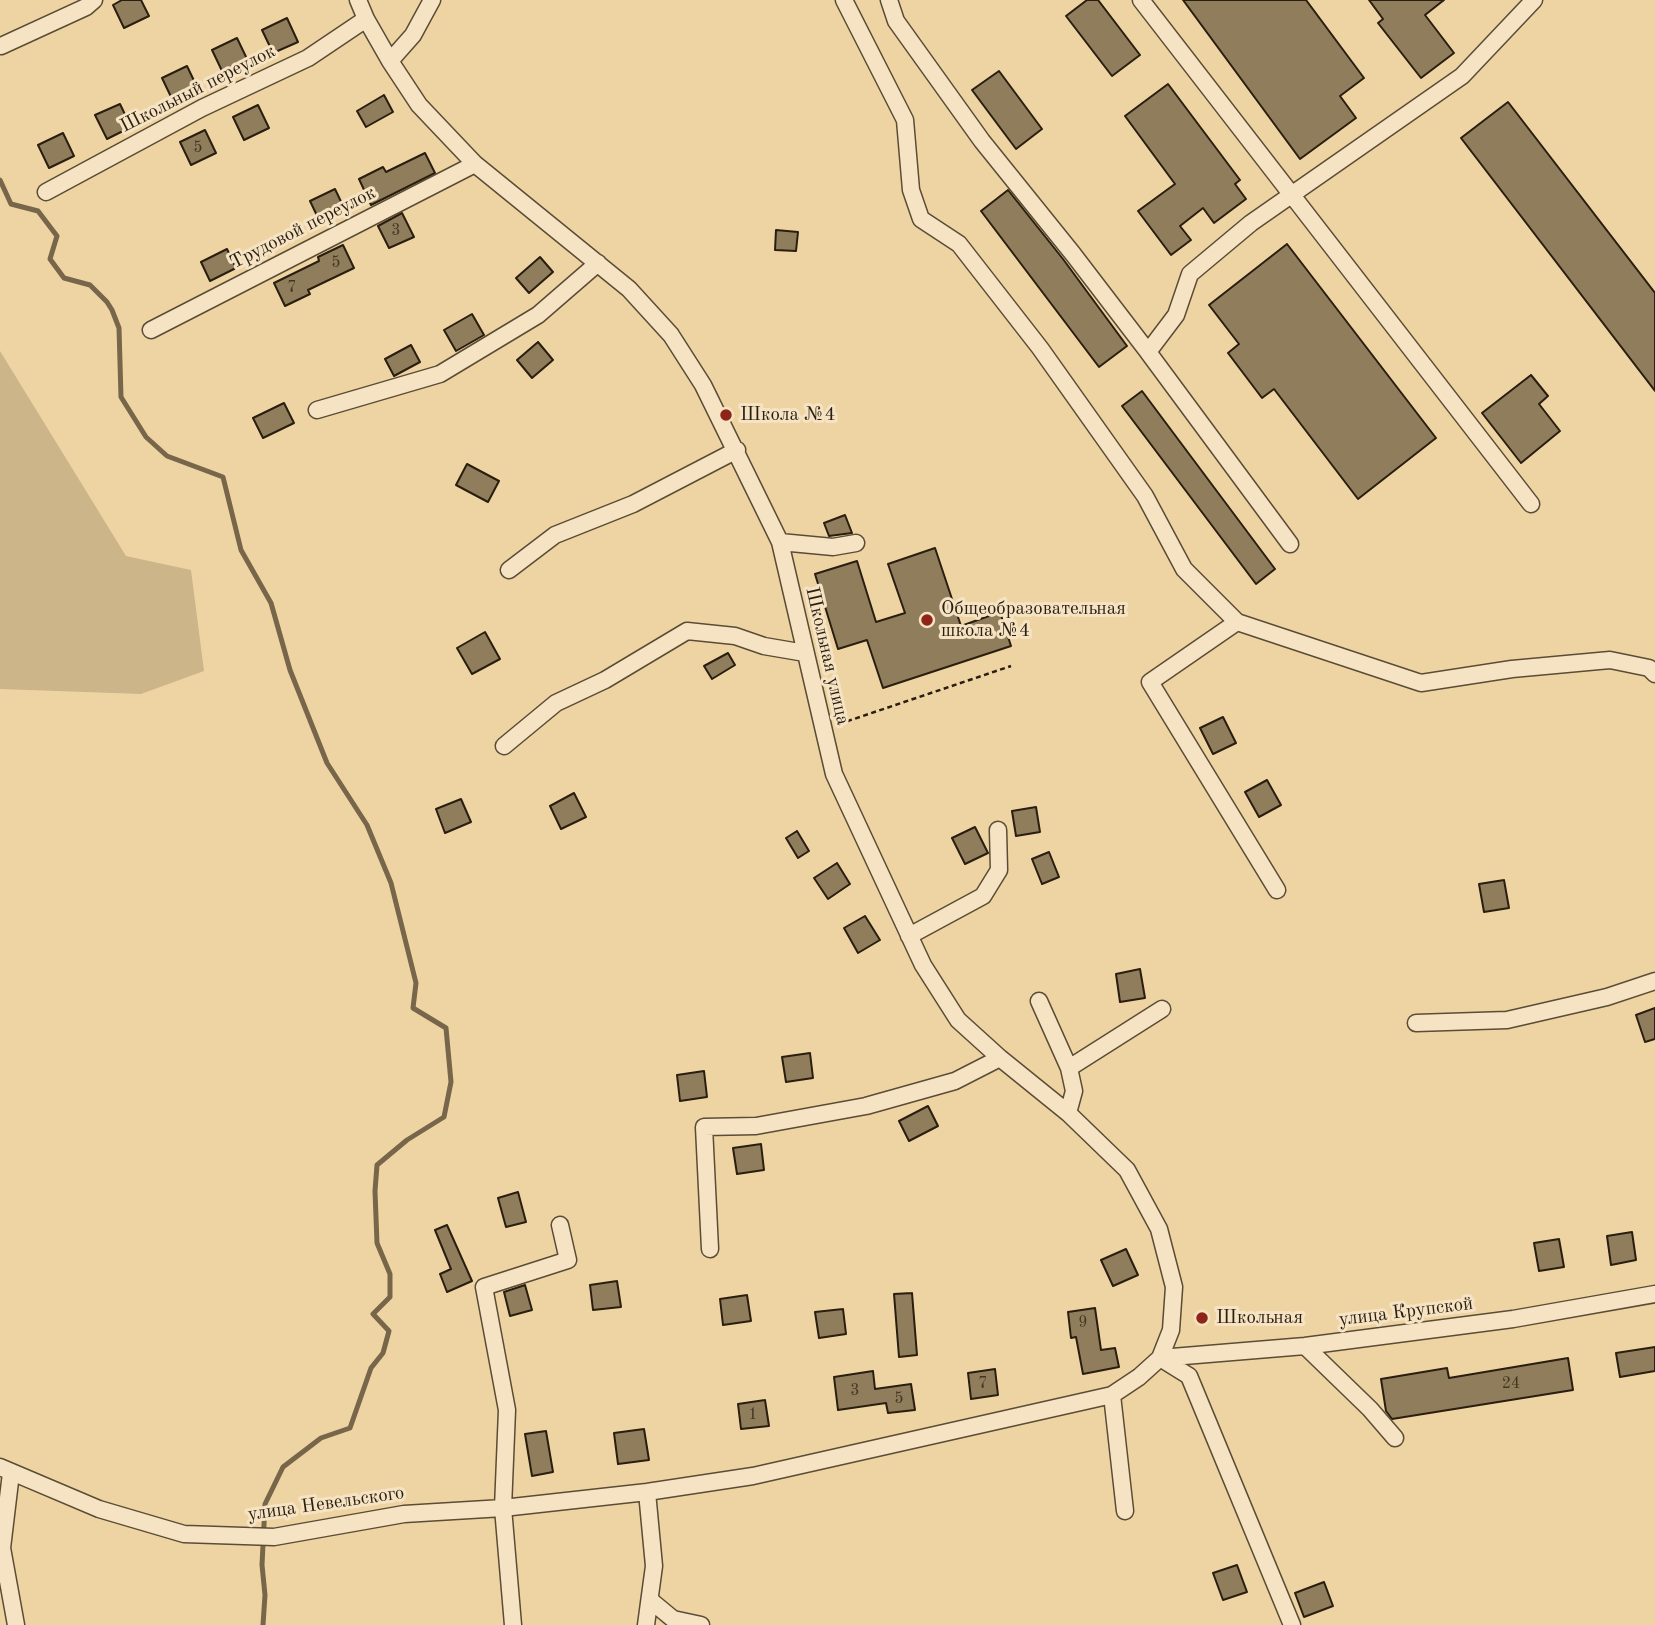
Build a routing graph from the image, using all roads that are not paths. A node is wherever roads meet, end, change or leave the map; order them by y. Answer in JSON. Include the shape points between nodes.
{"nodes":[{"id":1,"x":94,"y":0,"type":"edge"},
{"id":2,"x":358,"y":0,"type":"edge"},
{"id":3,"x":432,"y":0,"type":"edge"},
{"id":4,"x":844,"y":0,"type":"edge"},
{"id":5,"x":889,"y":0,"type":"edge"},
{"id":6,"x":1141,"y":0,"type":"edge"},
{"id":7,"x":1534,"y":0,"type":"edge"},
{"id":8,"x":366,"y":19,"type":"junction"},
{"id":9,"x":1,"y":46,"type":"edge"},
{"id":10,"x":390,"y":61,"type":"junction"},
{"id":11,"x":475,"y":164,"type":"junction"},
{"id":12,"x":46,"y":192,"type":"dead end"},
{"id":13,"x":1291,"y":193,"type":"junction"},
{"id":14,"x":598,"y":263,"type":"junction"},
{"id":15,"x":151,"y":331,"type":"dead end"},
{"id":16,"x":1148,"y":352,"type":"junction"},
{"id":17,"x":317,"y":410,"type":"dead end"},
{"id":18,"x":737,"y":450,"type":"junction"},
{"id":19,"x":1531,"y":504,"type":"dead end"},
{"id":20,"x":780,"y":542,"type":"junction"},
{"id":21,"x":856,"y":543,"type":"dead end"},
{"id":22,"x":1290,"y":544,"type":"dead end"},
{"id":23,"x":509,"y":570,"type":"dead end"},
{"id":24,"x":1237,"y":622,"type":"junction"},
{"id":25,"x":805,"y":653,"type":"junction"},
{"id":26,"x":1655,"y":674,"type":"edge"},
{"id":27,"x":504,"y":746,"type":"dead end"},
{"id":28,"x":998,"y":830,"type":"dead end"},
{"id":29,"x":1277,"y":890,"type":"dead end"},
{"id":30,"x":909,"y":936,"type":"junction"},
{"id":31,"x":1655,"y":981,"type":"edge"},
{"id":32,"x":1039,"y":1002,"type":"dead end"},
{"id":33,"x":1162,"y":1009,"type":"dead end"},
{"id":34,"x":1416,"y":1023,"type":"dead end"},
{"id":35,"x":1000,"y":1058,"type":"junction"},
{"id":36,"x":1069,"y":1068,"type":"junction"},
{"id":37,"x":1068,"y":1113,"type":"junction"},
{"id":38,"x":560,"y":1225,"type":"dead end"},
{"id":39,"x":710,"y":1249,"type":"dead end"},
{"id":40,"x":1655,"y":1293,"type":"edge"},
{"id":41,"x":1305,"y":1346,"type":"junction"},
{"id":42,"x":1160,"y":1358,"type":"junction"},
{"id":43,"x":1112,"y":1395,"type":"junction"},
{"id":44,"x":1395,"y":1438,"type":"dead end"},
{"id":45,"x":5,"y":1470,"type":"edge"},
{"id":46,"x":647,"y":1492,"type":"junction"},
{"id":47,"x":503,"y":1508,"type":"junction"},
{"id":48,"x":1125,"y":1511,"type":"dead end"},
{"id":49,"x":5,"y":1593,"type":"edge"},
{"id":50,"x":650,"y":1600,"type":"junction"},
{"id":51,"x":16,"y":1625,"type":"edge"},
{"id":52,"x":513,"y":1625,"type":"edge"},
{"id":53,"x":646,"y":1625,"type":"edge"},
{"id":54,"x":701,"y":1625,"type":"edge"},
{"id":55,"x":1293,"y":1625,"type":"edge"}],
"edges":[{"from":1,"to":9,"type":"street"},
{"from":2,"to":8,"type":"street","name":"Школьная улица"},
{"from":3,"to":10,"type":"street","via":[[413,35]]},
{"from":4,"to":24,"type":"street","via":[[905,120],[911,190],[921,219],[959,244],[1145,496],[1185,569]]},
{"from":5,"to":16,"type":"street","via":[[896,21],[982,141]]},
{"from":6,"to":13,"type":"street"},
{"from":7,"to":13,"type":"street","via":[[1462,76]]},
{"from":8,"to":10,"type":"street","name":"Школьная улица"},
{"from":8,"to":12,"type":"street","name":"Школьный переулок","via":[[308,58],[202,108]]},
{"from":10,"to":11,"type":"street","name":"Школьная улица","via":[[419,105]]},
{"from":11,"to":14,"type":"street","name":"Школьная улица"},
{"from":11,"to":15,"type":"street","name":"Трудовой переулок"},
{"from":13,"to":16,"type":"street","via":[[1190,274],[1176,315]]},
{"from":13,"to":19,"type":"street"},
{"from":14,"to":17,"type":"street","via":[[538,314],[440,374]]},
{"from":14,"to":18,"type":"street","name":"Школьная улица","via":[[671,335]]},
{"from":16,"to":22,"type":"street"},
{"from":18,"to":20,"type":"street","name":"Школьная улица"},
{"from":18,"to":23,"type":"street","via":[[633,504],[555,535]]},
{"from":20,"to":21,"type":"street","via":[[833,547]]},
{"from":20,"to":25,"type":"street","name":"Школьная улица"},
{"from":24,"to":26,"type":"street","via":[[1421,683],[1610,660],[1649,668]]},
{"from":24,"to":29,"type":"street","via":[[1150,682]]},
{"from":25,"to":27,"type":"street","via":[[735,636],[687,631],[556,703]]},
{"from":25,"to":30,"type":"street","name":"Школьная улица","via":[[834,774]]},
{"from":28,"to":30,"type":"street","via":[[999,870],[983,896]]},
{"from":30,"to":35,"type":"street","name":"Школьная улица","via":[[958,1020]]},
{"from":31,"to":34,"type":"street","via":[[1507,1020]]},
{"from":32,"to":36,"type":"street"},
{"from":33,"to":36,"type":"street"},
{"from":35,"to":37,"type":"street","name":"Школьная улица"},
{"from":35,"to":39,"type":"street","via":[[955,1081],[866,1106],[755,1126],[705,1127]]},
{"from":36,"to":37,"type":"street","via":[[1074,1091]]},
{"from":37,"to":42,"type":"street","name":"Школьная улица","via":[[1127,1170],[1159,1229],[1174,1287],[1171,1330]]},
{"from":38,"to":47,"type":"street","via":[[568,1261],[484,1287],[507,1409]]},
{"from":40,"to":41,"type":"street","name":"улица Крупской","via":[[1513,1319]]},
{"from":41,"to":42,"type":"street","name":"улица Крупской"},
{"from":41,"to":44,"type":"street"},
{"from":42,"to":43,"type":"street"},
{"from":42,"to":55,"type":"street","via":[[1189,1376]]},
{"from":43,"to":46,"type":"street","name":"улица Невельского","via":[[753,1476]]},
{"from":43,"to":48,"type":"street"},
{"from":45,"to":47,"type":"street","name":"улица Невельского","via":[[99,1509],[184,1534],[274,1537],[404,1514]]},
{"from":45,"to":49,"type":"street"},
{"from":46,"to":47,"type":"street","name":"улица Невельского"},
{"from":46,"to":50,"type":"street","via":[[654,1566]]},
{"from":47,"to":52,"type":"street"},
{"from":49,"to":51,"type":"street"},
{"from":50,"to":53,"type":"street"},
{"from":50,"to":54,"type":"street","via":[[673,1619]]}]}
